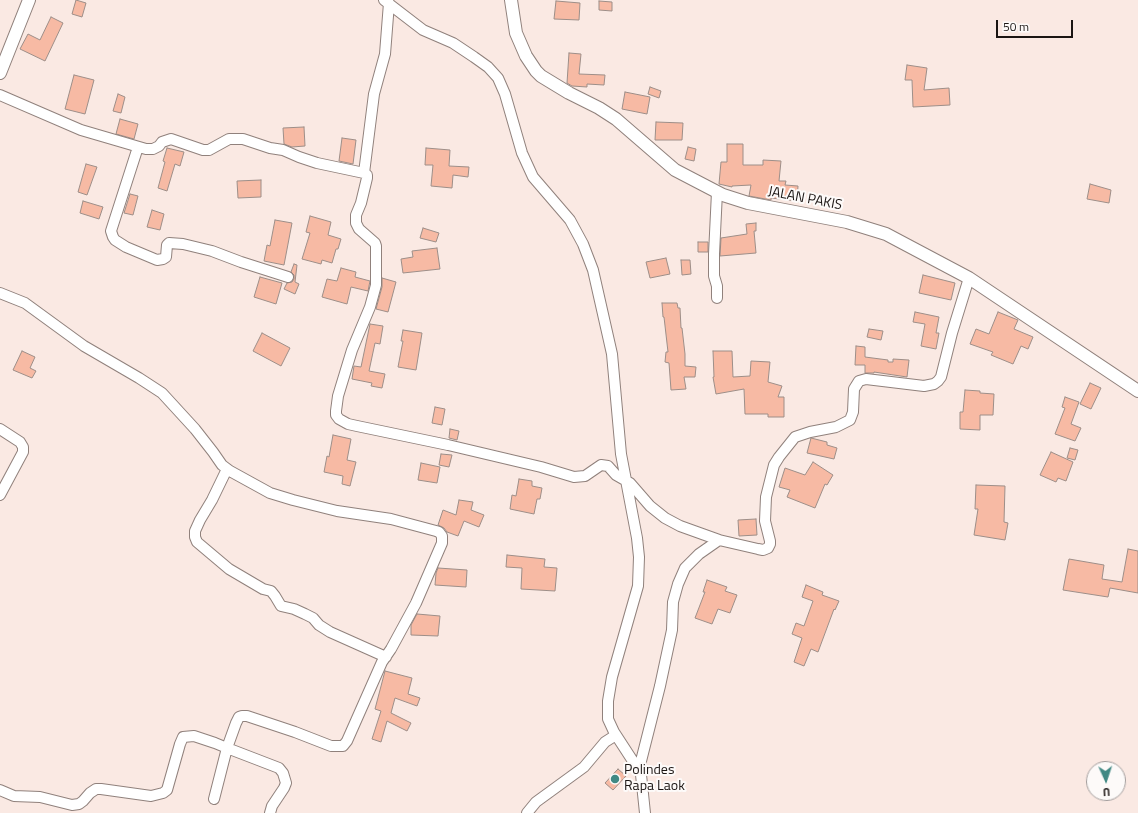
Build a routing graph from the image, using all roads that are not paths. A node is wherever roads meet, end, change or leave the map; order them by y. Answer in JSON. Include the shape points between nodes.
{"nodes":[{"id":1,"x":29,"y":0,"type":"edge"},
{"id":2,"x":511,"y":0,"type":"edge"},
{"id":3,"x":387,"y":2,"type":"edge"},
{"id":4,"x":0,"y":73,"type":"edge"},
{"id":5,"x":0,"y":95,"type":"edge"},
{"id":6,"x":138,"y":147,"type":"junction"},
{"id":7,"x":364,"y":172,"type":"junction"},
{"id":8,"x":717,"y":192,"type":"junction"},
{"id":9,"x":288,"y":277,"type":"dead end"},
{"id":10,"x":969,"y":278,"type":"junction"},
{"id":11,"x":0,"y":293,"type":"edge"},
{"id":12,"x":717,"y":298,"type":"dead end"},
{"id":13,"x":1138,"y":391,"type":"edge"},
{"id":14,"x":0,"y":429,"type":"edge"},
{"id":15,"x":227,"y":469,"type":"junction"},
{"id":16,"x":626,"y":481,"type":"junction"},
{"id":17,"x":0,"y":495,"type":"edge"},
{"id":18,"x":719,"y":540,"type":"junction"},
{"id":19,"x":386,"y":657,"type":"junction"},
{"id":20,"x":616,"y":735,"type":"junction"},
{"id":21,"x":227,"y":748,"type":"junction"},
{"id":22,"x":640,"y":772,"type":"junction"},
{"id":23,"x":0,"y":790,"type":"edge"},
{"id":24,"x":214,"y":799,"type":"dead end"},
{"id":25,"x":80,"y":808,"type":"edge"},
{"id":26,"x":270,"y":813,"type":"edge"},
{"id":27,"x":527,"y":813,"type":"edge"},
{"id":28,"x":645,"y":813,"type":"edge"}],
"edges":[{"from":1,"to":4,"type":"street"},
{"from":2,"to":8,"type":"street","name":"JALAN PAKIS","via":[[520,43],[531,66],[541,76],[616,119],[675,170]]},
{"from":3,"to":7,"type":"street","via":[[385,54],[374,94]]},
{"from":3,"to":16,"type":"street","via":[[423,30],[453,43],[474,57],[498,78],[522,153],[533,177],[570,220],[583,244],[593,270],[612,354],[621,454]]},
{"from":5,"to":6,"type":"street","via":[[81,130]]},
{"from":6,"to":7,"type":"street","via":[[153,149],[171,139],[209,150],[229,140],[243,139],[317,163]]},
{"from":6,"to":9,"type":"street","via":[[111,231],[115,240],[157,260],[166,257],[167,245],[184,244]]},
{"from":7,"to":16,"type":"street","via":[[367,178],[356,223],[376,246],[376,285],[338,396],[336,415],[339,419],[348,424],[448,444],[574,477],[585,476],[604,465]]},
{"from":8,"to":10,"type":"street","name":"JALAN PAKIS","via":[[748,203],[847,222],[886,234]]},
{"from":8,"to":12,"type":"street","via":[[714,254]]},
{"from":10,"to":13,"type":"street","name":"JALAN PAKIS"},
{"from":10,"to":18,"type":"street","via":[[938,381],[924,386],[866,379],[859,382],[854,389],[850,420],[836,427],[795,437],[774,465],[766,497],[765,521],[770,541],[768,548],[763,550]]},
{"from":11,"to":15,"type":"street","via":[[25,303],[84,346],[162,393]]},
{"from":14,"to":17,"type":"street","via":[[20,442],[23,447]]},
{"from":15,"to":19,"type":"street","via":[[195,530],[197,542],[229,569],[271,591],[281,606],[305,614],[330,632]]},
{"from":15,"to":19,"type":"street","via":[[270,493],[337,510],[422,526],[440,534],[442,544],[416,604]]},
{"from":16,"to":18,"type":"street","via":[[665,518]]},
{"from":16,"to":20,"type":"street","via":[[637,538],[638,586],[612,677],[608,701],[608,719]]},
{"from":18,"to":22,"type":"street","via":[[685,568],[678,584],[672,630]]},
{"from":19,"to":21,"type":"street","via":[[343,746],[331,746],[242,716],[236,723]]},
{"from":20,"to":22,"type":"street"},
{"from":20,"to":27,"type":"street","via":[[605,742],[584,767],[536,802]]},
{"from":21,"to":24,"type":"street"},
{"from":21,"to":25,"type":"street","via":[[194,736],[183,737],[167,790],[163,793],[151,796],[96,789],[83,801]]},
{"from":21,"to":26,"type":"street","via":[[278,768],[283,773],[286,783]]},
{"from":22,"to":28,"type":"street"},
{"from":23,"to":25,"type":"street","via":[[14,796],[40,797]]}]}
